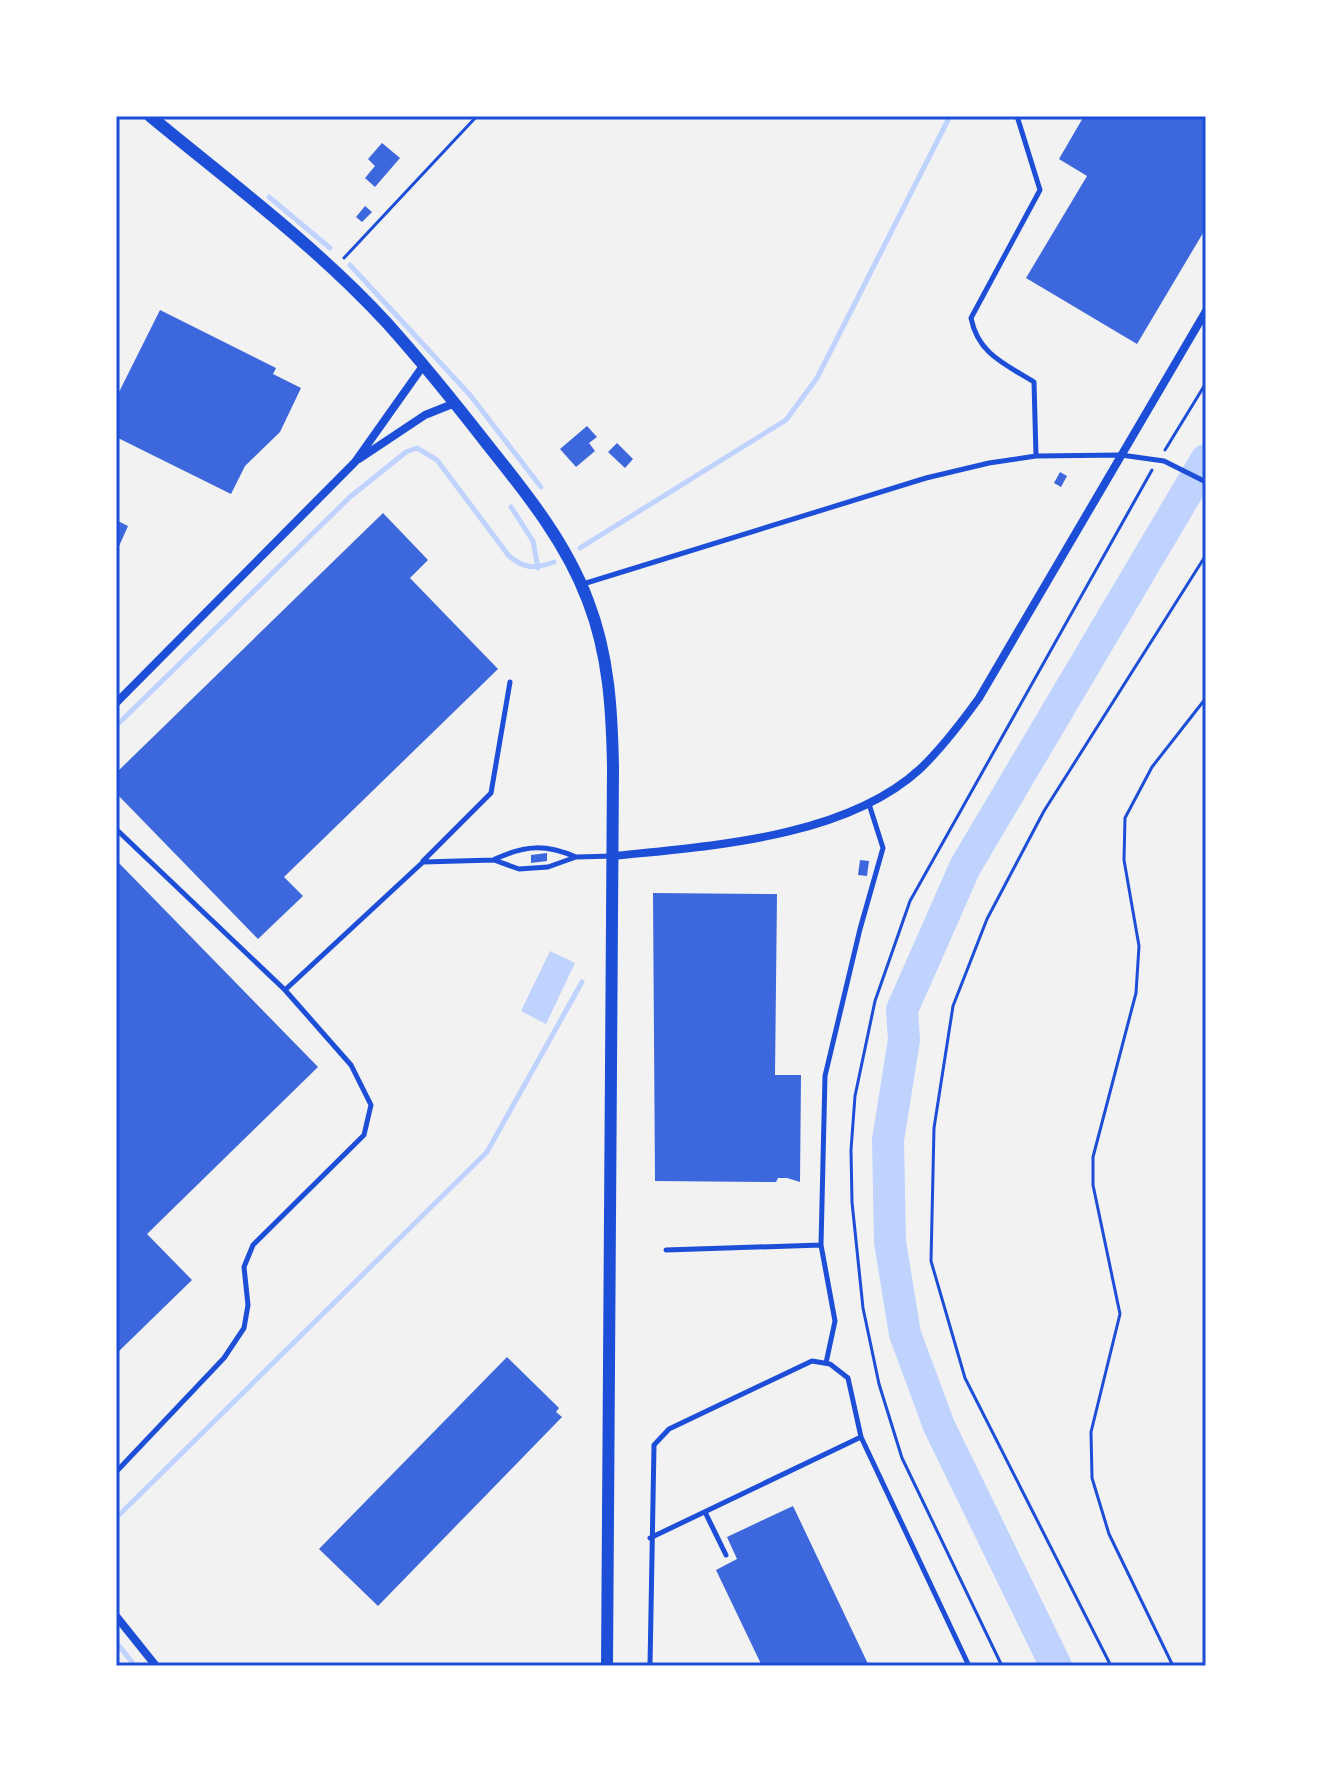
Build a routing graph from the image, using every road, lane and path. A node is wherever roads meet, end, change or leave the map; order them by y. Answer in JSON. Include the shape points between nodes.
{"nodes":[{"id":1,"x":150,"y":116,"type":"edge"},
{"id":2,"x":477,"y":116,"type":"edge"},
{"id":3,"x":1017,"y":116,"type":"edge"},
{"id":4,"x":332,"y":269,"type":"junction"},
{"id":5,"x":1206,"y":311,"type":"edge"},
{"id":6,"x":423,"y":366,"type":"junction"},
{"id":7,"x":1206,"y":383,"type":"edge"},
{"id":8,"x":455,"y":403,"type":"junction"},
{"id":9,"x":1121,"y":455,"type":"junction"},
{"id":10,"x":1036,"y":456,"type":"junction"},
{"id":11,"x":1159,"y":459,"type":"junction"},
{"id":12,"x":355,"y":462,"type":"junction"},
{"id":13,"x":1206,"y":481,"type":"edge"},
{"id":14,"x":1206,"y":555,"type":"edge"},
{"id":15,"x":582,"y":585,"type":"junction"},
{"id":16,"x":510,"y":682,"type":"dead end"},
{"id":17,"x":1206,"y":698,"type":"edge"},
{"id":18,"x":116,"y":703,"type":"edge"},
{"id":19,"x":869,"y":804,"type":"junction"},
{"id":20,"x":116,"y":829,"type":"edge"},
{"id":21,"x":613,"y":856,"type":"junction"},
{"id":22,"x":576,"y":857,"type":"junction"},
{"id":23,"x":494,"y":860,"type":"junction"},
{"id":24,"x":423,"y":862,"type":"junction"},
{"id":25,"x":285,"y":990,"type":"junction"},
{"id":26,"x":821,"y":1245,"type":"junction"},
{"id":27,"x":666,"y":1250,"type":"dead end"},
{"id":28,"x":826,"y":1363,"type":"junction"},
{"id":29,"x":861,"y":1437,"type":"junction"},
{"id":30,"x":116,"y":1472,"type":"edge"},
{"id":31,"x":705,"y":1512,"type":"junction"},
{"id":32,"x":650,"y":1538,"type":"junction"},
{"id":33,"x":726,"y":1555,"type":"dead end"},
{"id":34,"x":116,"y":1616,"type":"edge"},
{"id":35,"x":156,"y":1666,"type":"edge"},
{"id":36,"x":607,"y":1666,"type":"edge"},
{"id":37,"x":650,"y":1666,"type":"edge"},
{"id":38,"x":969,"y":1666,"type":"edge"},
{"id":39,"x":1002,"y":1666,"type":"edge"},
{"id":40,"x":1111,"y":1666,"type":"edge"},
{"id":41,"x":1173,"y":1666,"type":"edge"}],
"edges":[{"from":1,"to":4,"type":"street"},
{"from":2,"to":4,"type":"path"},
{"from":3,"to":10,"type":"lane","via":[[1040,190],[971,318],[983,349],[1034,382]]},
{"from":4,"to":6,"type":"street"},
{"from":5,"to":9,"type":"street"},
{"from":6,"to":8,"type":"street"},
{"from":6,"to":12,"type":"street"},
{"from":7,"to":11,"type":"path"},
{"from":8,"to":12,"type":"street","via":[[425,415]]},
{"from":8,"to":15,"type":"street","via":[[537,509]]},
{"from":9,"to":10,"type":"lane"},
{"from":9,"to":11,"type":"lane"},
{"from":9,"to":19,"type":"street","via":[[979,698],[918,771]]},
{"from":10,"to":15,"type":"lane","via":[[926,478]]},
{"from":11,"to":13,"type":"lane"},
{"from":11,"to":39,"type":"path","via":[[910,901],[875,1001],[855,1096],[852,1202],[863,1308],[879,1384],[902,1458]]},
{"from":12,"to":18,"type":"street"},
{"from":14,"to":40,"type":"path","via":[[1044,811],[987,919],[953,1006],[934,1128],[931,1261],[965,1378]]},
{"from":15,"to":21,"type":"street","via":[[601,640],[609,686]]},
{"from":16,"to":24,"type":"lane","via":[[491,793]]},
{"from":17,"to":41,"type":"path","via":[[1152,767],[1125,818],[1124,860],[1139,946],[1136,993],[1093,1157],[1093,1185],[1120,1314],[1091,1432],[1092,1478],[1109,1534]]},
{"from":19,"to":21,"type":"street","via":[[826,821],[702,848]]},
{"from":19,"to":26,"type":"lane","via":[[883,848],[825,1076]]},
{"from":20,"to":25,"type":"lane"},
{"from":21,"to":22,"type":"lane"},
{"from":21,"to":36,"type":"street"},
{"from":22,"to":23,"type":"lane","via":[[548,867],[519,869]]},
{"from":22,"to":23,"type":"lane","via":[[549,846],[521,848]]},
{"from":23,"to":24,"type":"lane"},
{"from":24,"to":25,"type":"lane"},
{"from":25,"to":30,"type":"lane","via":[[351,1065],[371,1105],[364,1135],[253,1245],[244,1267],[244,1328],[224,1358]]},
{"from":26,"to":27,"type":"lane"},
{"from":26,"to":28,"type":"lane","via":[[835,1321]]},
{"from":28,"to":29,"type":"lane","via":[[848,1378]]},
{"from":28,"to":32,"type":"lane","via":[[812,1361],[660,1437],[651,1454]]},
{"from":29,"to":31,"type":"lane"},
{"from":29,"to":38,"type":"lane"},
{"from":31,"to":32,"type":"lane"},
{"from":31,"to":33,"type":"lane"},
{"from":32,"to":37,"type":"lane"},
{"from":34,"to":35,"type":"street"}]}
